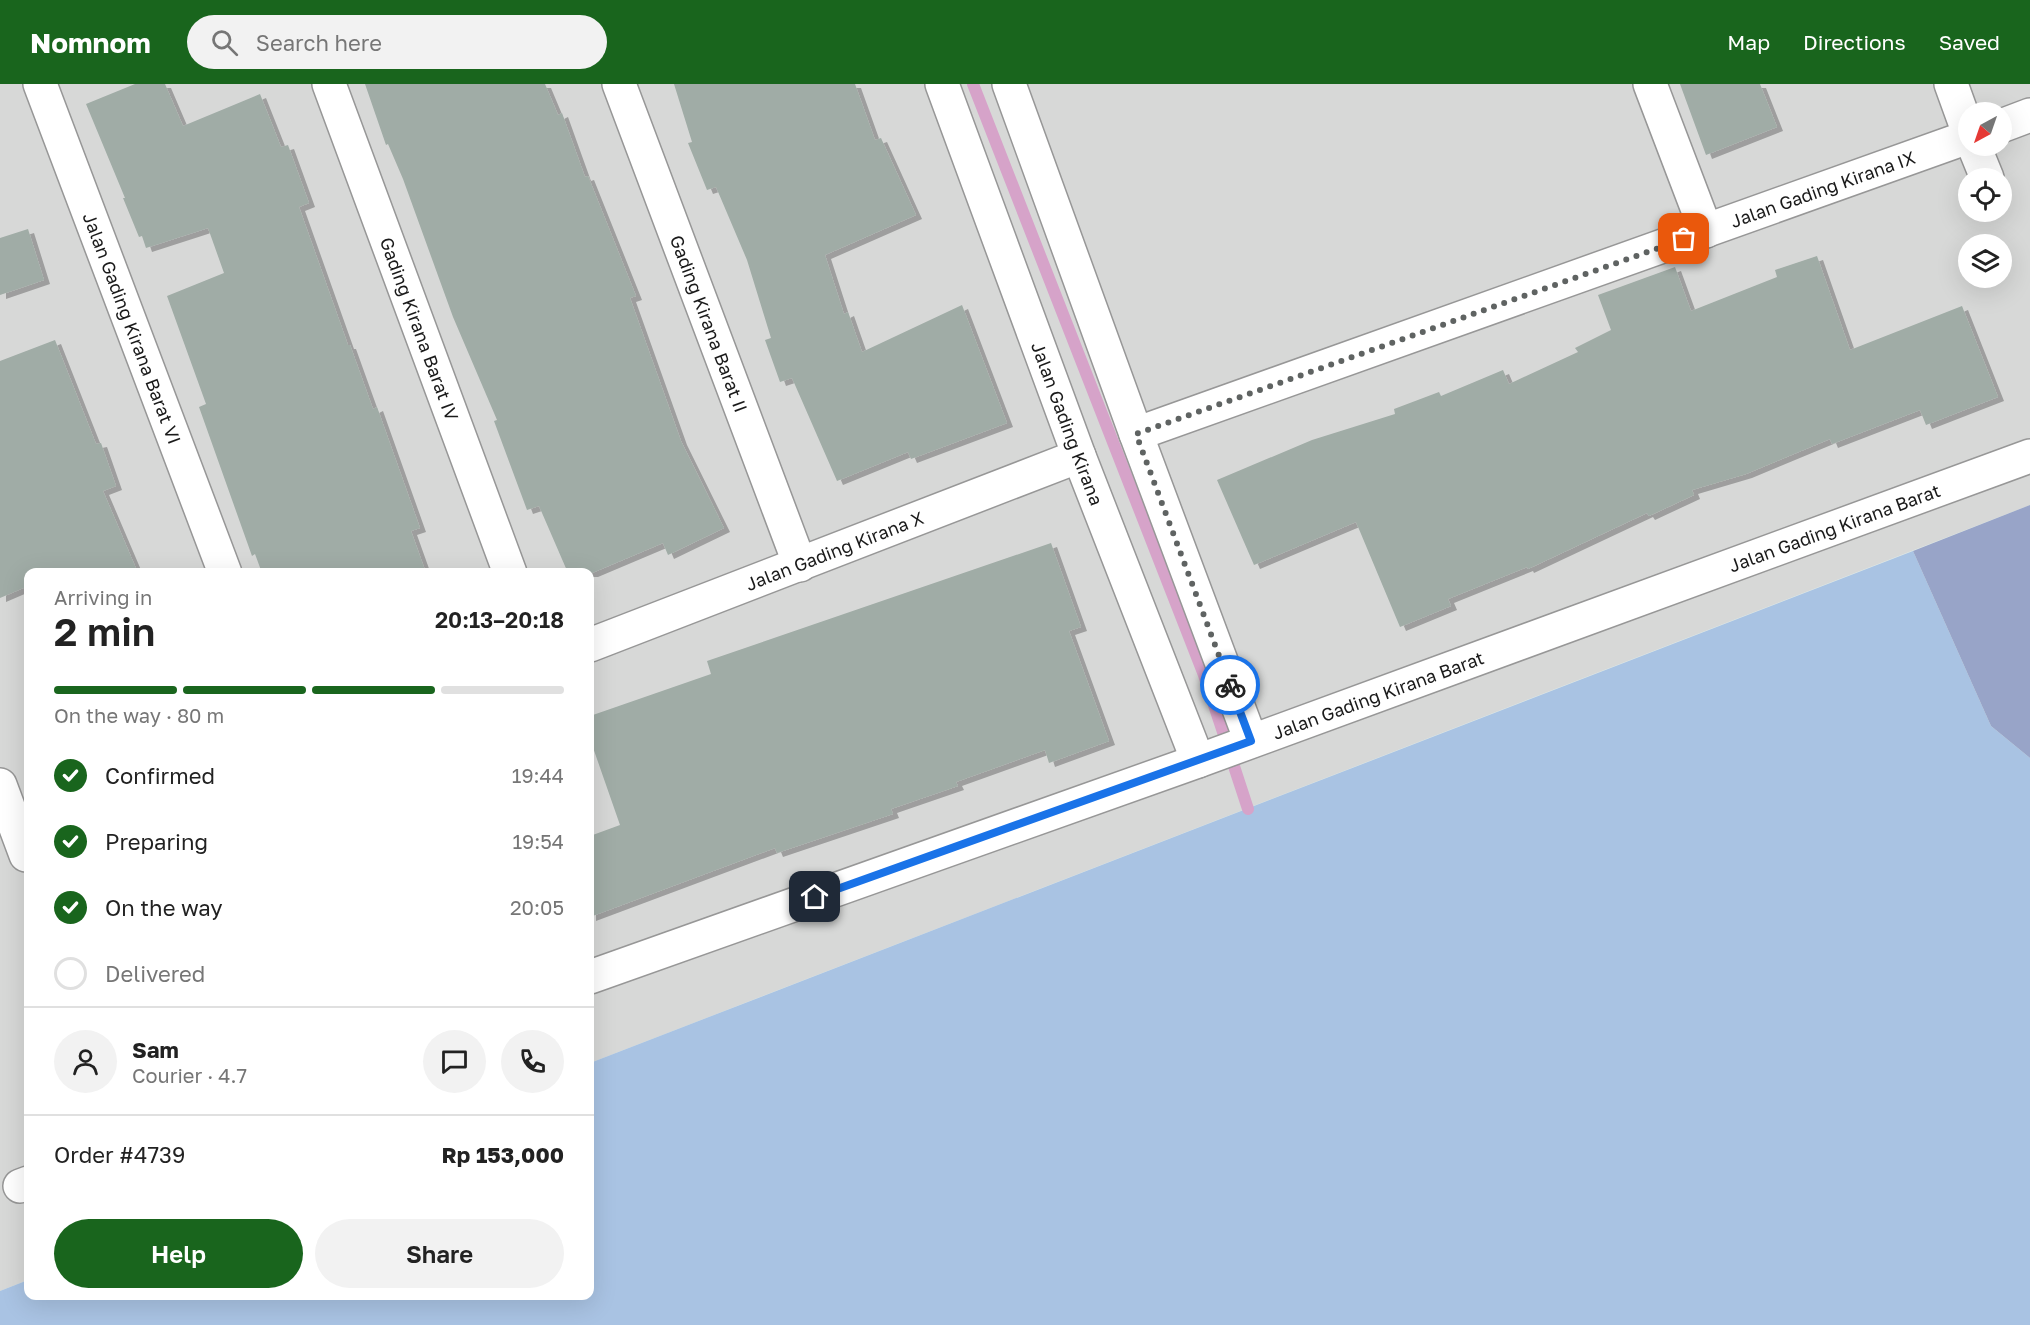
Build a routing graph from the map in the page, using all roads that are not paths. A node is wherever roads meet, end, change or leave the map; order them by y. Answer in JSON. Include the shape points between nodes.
{"nodes":[{"id":1,"x":40,"y":84,"type":"edge"},
{"id":2,"x":329,"y":84,"type":"edge"},
{"id":3,"x":619,"y":84,"type":"edge"},
{"id":4,"x":942,"y":84,"type":"edge"},
{"id":5,"x":1009,"y":84,"type":"edge"},
{"id":6,"x":1650,"y":84,"type":"edge"},
{"id":7,"x":1951,"y":84,"type":"edge"},
{"id":8,"x":1958,"y":103,"type":"edge"},
{"id":9,"x":2030,"y":115,"type":"edge"},
{"id":10,"x":2012,"y":122,"type":"edge"},
{"id":11,"x":1958,"y":141,"type":"edge"},
{"id":12,"x":1706,"y":231,"type":"junction"},
{"id":13,"x":1136,"y":434,"type":"junction"},
{"id":14,"x":1079,"y":456,"type":"junction"},
{"id":15,"x":2030,"y":456,"type":"edge"},
{"id":16,"x":800,"y":565,"type":"junction"},
{"id":17,"x":223,"y":568,"type":"edge"},
{"id":18,"x":508,"y":568,"type":"edge"},
{"id":19,"x":594,"y":643,"type":"edge"},
{"id":20,"x":1251,"y":741,"type":"junction"},
{"id":21,"x":1197,"y":761,"type":"junction"},
{"id":22,"x":0,"y":785,"type":"edge"},
{"id":23,"x":18,"y":858,"type":"edge"},
{"id":24,"x":594,"y":976,"type":"edge"}],
"edges":[{"from":1,"to":17,"type":"street","name":"Jalan Gading Kirana Barat VI"},
{"from":2,"to":18,"type":"street","name":"Gading Kirana Barat IV"},
{"from":3,"to":16,"type":"street","name":"Gading Kirana Barat II"},
{"from":4,"to":14,"type":"street","name":"Jalan Gading Kirana"},
{"from":5,"to":13,"type":"street"},
{"from":6,"to":12,"type":"street"},
{"from":7,"to":8,"type":"street"},
{"from":9,"to":10,"type":"street"},
{"from":11,"to":12,"type":"street","name":"Jalan Gading Kirana IX"},
{"from":12,"to":13,"type":"street","name":"Jalan Gading Kirana IX"},
{"from":13,"to":20,"type":"street"},
{"from":14,"to":16,"type":"street","name":"Jalan Gading Kirana X"},
{"from":14,"to":21,"type":"street","name":"Jalan Gading Kirana"},
{"from":15,"to":20,"type":"street","name":"Jalan Gading Kirana Barat"},
{"from":16,"to":19,"type":"street","name":"Jalan Gading Kirana X"},
{"from":20,"to":21,"type":"street","name":"Jalan Gading Kirana Barat"},
{"from":21,"to":24,"type":"street","name":"Jalan Gading Kirana Barat"},
{"from":22,"to":23,"type":"street"}]}
